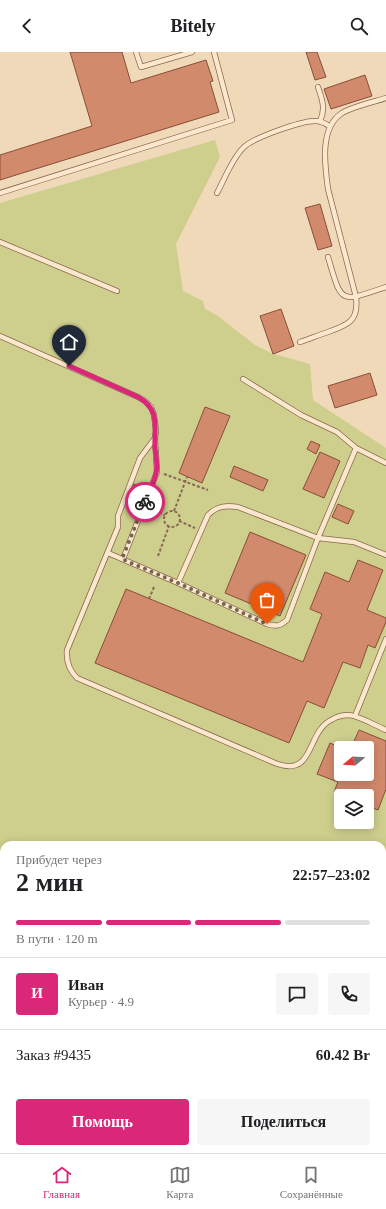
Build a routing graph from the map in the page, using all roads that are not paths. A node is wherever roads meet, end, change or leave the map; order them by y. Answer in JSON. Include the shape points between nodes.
{"nodes":[{"id":1,"x":136,"y":52,"type":"edge"},
{"id":2,"x":192,"y":52,"type":"edge"},
{"id":3,"x":214,"y":52,"type":"edge"},
{"id":4,"x":318,"y":87,"type":"dead end"},
{"id":5,"x":386,"y":98,"type":"edge"},
{"id":6,"x":320,"y":121,"type":"junction"},
{"id":7,"x":329,"y":126,"type":"junction"},
{"id":8,"x":0,"y":193,"type":"edge"},
{"id":9,"x":217,"y":194,"type":"dead end"},
{"id":10,"x":0,"y":242,"type":"edge"},
{"id":11,"x":328,"y":257,"type":"dead end"},
{"id":12,"x":386,"y":287,"type":"edge"},
{"id":13,"x":117,"y":291,"type":"dead end"},
{"id":14,"x":356,"y":297,"type":"junction"},
{"id":15,"x":0,"y":336,"type":"edge"},
{"id":16,"x":300,"y":342,"type":"dead end"},
{"id":17,"x":243,"y":379,"type":"dead end"},
{"id":18,"x":155,"y":438,"type":"junction"},
{"id":19,"x":356,"y":448,"type":"junction"},
{"id":20,"x":386,"y":463,"type":"edge"},
{"id":21,"x":318,"y":538,"type":"junction"},
{"id":22,"x":108,"y":553,"type":"junction"},
{"id":23,"x":386,"y":555,"type":"edge"},
{"id":24,"x":122,"y":559,"type":"junction"},
{"id":25,"x":178,"y":583,"type":"junction"},
{"id":26,"x":386,"y":639,"type":"edge"},
{"id":27,"x":354,"y":716,"type":"junction"},
{"id":28,"x":386,"y":730,"type":"edge"}],
"edges":[{"from":1,"to":2,"type":"lane","via":[[141,67]]},
{"from":3,"to":8,"type":"lane","via":[[232,120]]},
{"from":4,"to":6,"type":"lane","via":[[323,106]]},
{"from":5,"to":7,"type":"lane","via":[[343,112],[334,118]]},
{"from":6,"to":7,"type":"lane"},
{"from":6,"to":9,"type":"lane","via":[[307,122],[252,141],[243,147]]},
{"from":7,"to":14,"type":"lane","via":[[326,135],[328,189]]},
{"from":10,"to":13,"type":"lane"},
{"from":11,"to":14,"type":"lane","via":[[339,292],[347,297]]},
{"from":12,"to":14,"type":"lane"},
{"from":14,"to":16,"type":"lane","via":[[357,307],[350,322],[343,327]]},
{"from":15,"to":18,"type":"lane","via":[[145,401],[154,415]]},
{"from":17,"to":19,"type":"lane","via":[[301,415],[337,432]]},
{"from":18,"to":22,"type":"lane","via":[[140,458],[118,516],[118,527]]},
{"from":18,"to":24,"type":"lane","via":[[157,472]]},
{"from":19,"to":20,"type":"lane"},
{"from":19,"to":21,"type":"lane"},
{"from":21,"to":23,"type":"lane","via":[[354,542]]},
{"from":21,"to":25,"type":"lane","via":[[238,508],[221,506],[208,515]]},
{"from":21,"to":25,"type":"lane","via":[[287,620],[282,625],[267,624]]},
{"from":22,"to":24,"type":"lane"},
{"from":22,"to":27,"type":"lane","via":[[67,650],[70,669],[77,678],[288,767],[301,764],[322,726],[328,721],[342,716]]},
{"from":24,"to":25,"type":"lane"},
{"from":26,"to":27,"type":"lane"},
{"from":27,"to":28,"type":"lane"}]}
